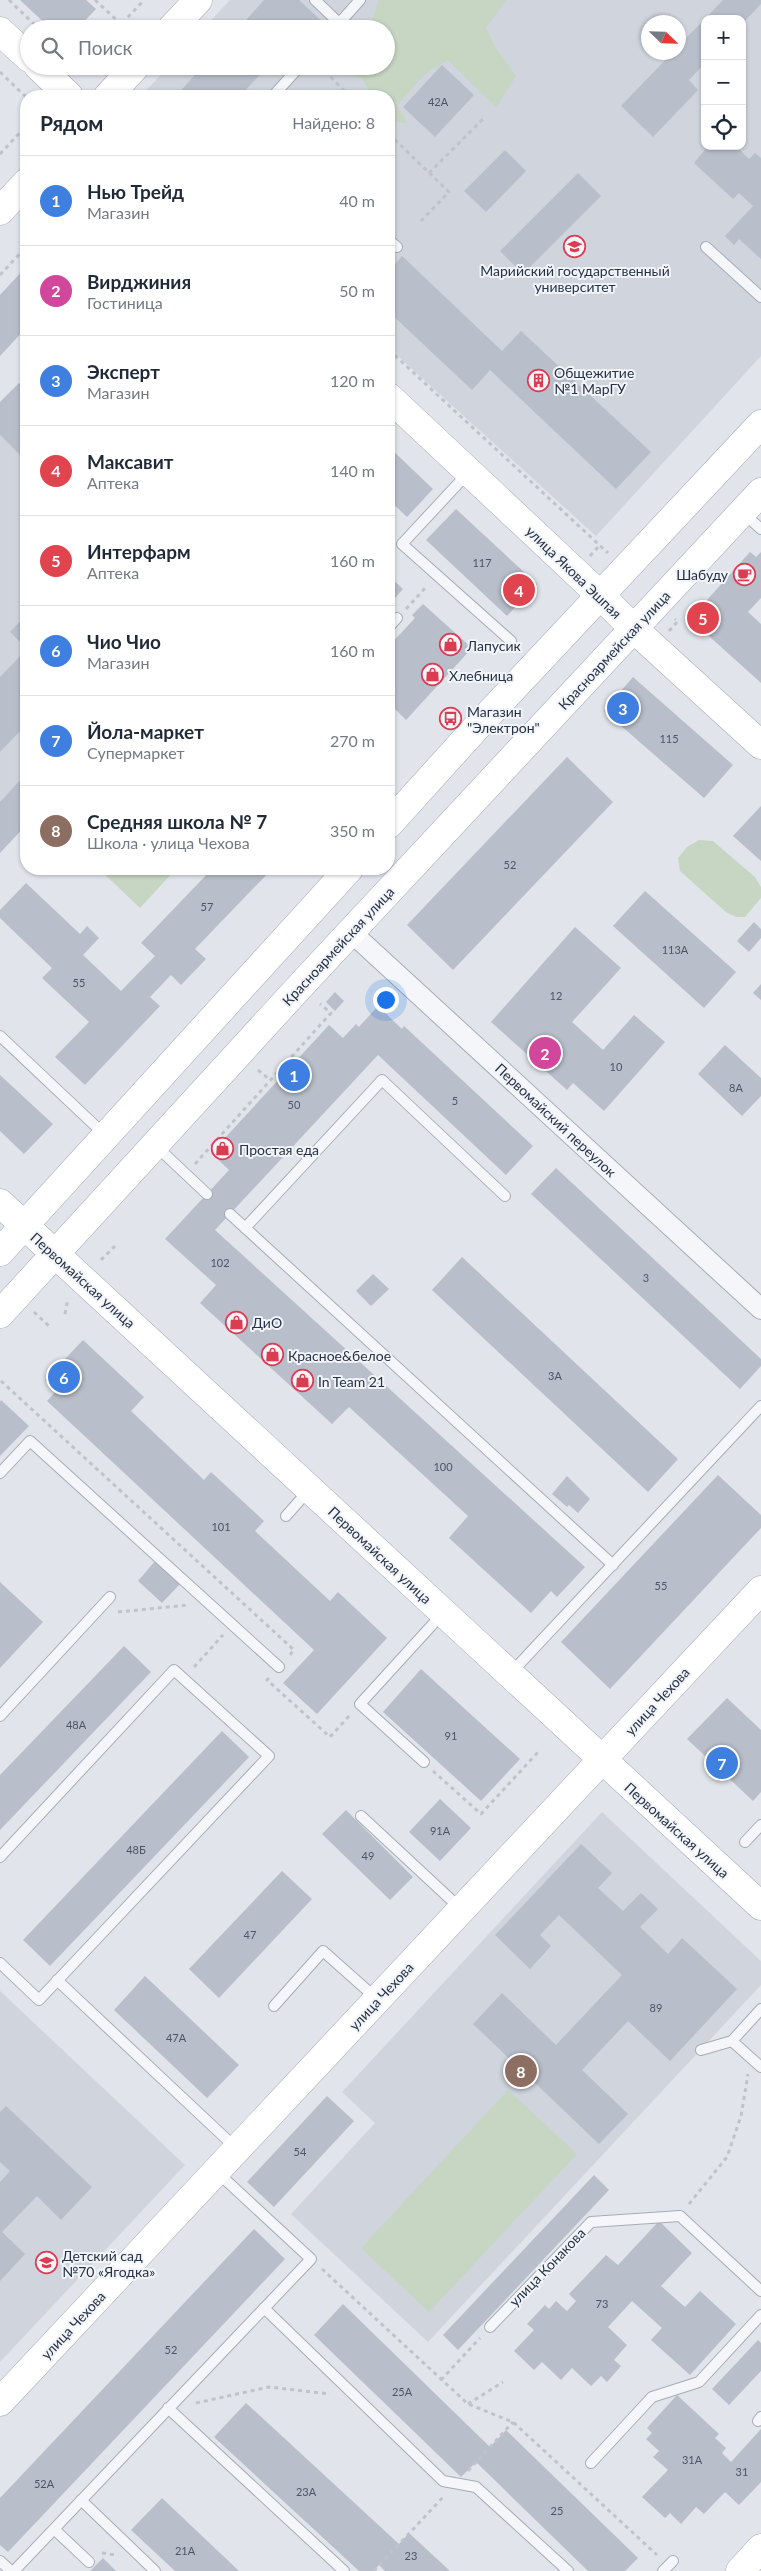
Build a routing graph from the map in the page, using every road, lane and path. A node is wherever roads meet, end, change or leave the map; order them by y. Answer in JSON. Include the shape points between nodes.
{"nodes":[{"id":1,"x":9,"y":0,"type":"edge"},
{"id":2,"x":95,"y":0,"type":"edge"},
{"id":3,"x":144,"y":0,"type":"edge"},
{"id":4,"x":198,"y":0,"type":"edge"},
{"id":5,"x":315,"y":0,"type":"edge"},
{"id":6,"x":360,"y":0,"type":"edge"},
{"id":7,"x":30,"y":20,"type":"edge"},
{"id":8,"x":117,"y":20,"type":"edge"},
{"id":9,"x":125,"y":20,"type":"edge"},
{"id":10,"x":179,"y":20,"type":"edge"},
{"id":11,"x":332,"y":20,"type":"edge"},
{"id":12,"x":342,"y":20,"type":"edge"},
{"id":13,"x":0,"y":31,"type":"edge"},
{"id":14,"x":20,"y":50,"type":"edge"},
{"id":15,"x":0,"y":72,"type":"edge"},
{"id":16,"x":48,"y":75,"type":"edge"},
{"id":17,"x":128,"y":75,"type":"edge"},
{"id":18,"x":292,"y":75,"type":"edge"},
{"id":19,"x":328,"y":75,"type":"edge"},
{"id":20,"x":64,"y":90,"type":"edge"},
{"id":21,"x":114,"y":90,"type":"edge"},
{"id":22,"x":278,"y":90,"type":"edge"},
{"id":23,"x":344,"y":90,"type":"edge"},
{"id":24,"x":20,"y":91,"type":"edge"},
{"id":25,"x":484,"y":117,"type":"dead end"},
{"id":26,"x":20,"y":132,"type":"edge"},
{"id":27,"x":395,"y":140,"type":"edge"},
{"id":28,"x":0,"y":154,"type":"edge"},
{"id":29,"x":430,"y":173,"type":"junction"},
{"id":30,"x":20,"y":189,"type":"edge"},
{"id":31,"x":0,"y":211,"type":"edge"},
{"id":32,"x":420,"y":222,"type":"dead end"},
{"id":33,"x":706,"y":247,"type":"dead end"},
{"id":34,"x":20,"y":253,"type":"edge"},
{"id":35,"x":0,"y":275,"type":"edge"},
{"id":36,"x":761,"y":297,"type":"edge"},
{"id":37,"x":395,"y":356,"type":"edge"},
{"id":38,"x":395,"y":403,"type":"edge"},
{"id":39,"x":761,"y":424,"type":"edge"},
{"id":40,"x":469,"y":472,"type":"junction"},
{"id":41,"x":761,"y":492,"type":"edge"},
{"id":42,"x":752,"y":521,"type":"edge"},
{"id":43,"x":600,"y":545,"type":"dead end"},
{"id":44,"x":437,"y":575,"type":"junction"},
{"id":45,"x":600,"y":596,"type":"junction"},
{"id":46,"x":397,"y":618,"type":"joint"},
{"id":47,"x":395,"y":620,"type":"edge"},
{"id":48,"x":678,"y":622,"type":"dead end"},
{"id":49,"x":634,"y":629,"type":"junction"},
{"id":50,"x":668,"y":632,"type":"dead end"},
{"id":51,"x":511,"y":641,"type":"dead end"},
{"id":52,"x":761,"y":745,"type":"edge"},
{"id":53,"x":395,"y":818,"type":"edge"},
{"id":54,"x":344,"y":875,"type":"edge"},
{"id":55,"x":351,"y":932,"type":"junction"},
{"id":56,"x":320,"y":1004,"type":"dead end"},
{"id":57,"x":0,"y":1036,"type":"edge"},
{"id":58,"x":258,"y":1070,"type":"dead end"},
{"id":59,"x":270,"y":1080,"type":"junction"},
{"id":60,"x":106,"y":1136,"type":"junction"},
{"id":61,"x":155,"y":1146,"type":"junction"},
{"id":62,"x":186,"y":1174,"type":"junction"},
{"id":63,"x":207,"y":1194,"type":"dead end"},
{"id":64,"x":506,"y":1196,"type":"dead end"},
{"id":65,"x":0,"y":1203,"type":"edge"},
{"id":66,"x":230,"y":1214,"type":"dead end"},
{"id":67,"x":24,"y":1226,"type":"junction"},
{"id":68,"x":245,"y":1228,"type":"junction"},
{"id":69,"x":115,"y":1246,"type":"dead end"},
{"id":70,"x":0,"y":1252,"type":"edge"},
{"id":71,"x":56,"y":1254,"type":"junction"},
{"id":72,"x":102,"y":1260,"type":"dead end"},
{"id":73,"x":69,"y":1295,"type":"dead end"},
{"id":74,"x":761,"y":1309,"type":"edge"},
{"id":75,"x":33,"y":1312,"type":"dead end"},
{"id":76,"x":0,"y":1314,"type":"edge"},
{"id":77,"x":65,"y":1314,"type":"dead end"},
{"id":78,"x":51,"y":1328,"type":"dead end"},
{"id":79,"x":761,"y":1406,"type":"edge"},
{"id":80,"x":0,"y":1473,"type":"edge"},
{"id":81,"x":309,"y":1490,"type":"junction"},
{"id":82,"x":286,"y":1516,"type":"dead end"},
{"id":83,"x":613,"y":1565,"type":"junction"},
{"id":84,"x":761,"y":1590,"type":"edge"},
{"id":85,"x":110,"y":1597,"type":"dead end"},
{"id":86,"x":209,"y":1603,"type":"junction"},
{"id":87,"x":442,"y":1613,"type":"junction"},
{"id":88,"x":95,"y":1614,"type":"junction"},
{"id":89,"x":233,"y":1624,"type":"junction"},
{"id":90,"x":279,"y":1667,"type":"dead end"},
{"id":91,"x":509,"y":1675,"type":"junction"},
{"id":92,"x":183,"y":1679,"type":"junction"},
{"id":93,"x":0,"y":1716,"type":"edge"},
{"id":94,"x":540,"y":1750,"type":"dead end"},
{"id":95,"x":601,"y":1760,"type":"junction"},
{"id":96,"x":424,"y":1762,"type":"joint"},
{"id":97,"x":361,"y":1816,"type":"dead end"},
{"id":98,"x":761,"y":1825,"type":"edge"},
{"id":99,"x":745,"y":1842,"type":"dead end"},
{"id":100,"x":0,"y":1857,"type":"edge"},
{"id":101,"x":761,"y":1906,"type":"edge"},
{"id":102,"x":462,"y":1909,"type":"junction"},
{"id":103,"x":0,"y":1963,"type":"edge"},
{"id":104,"x":57,"y":1980,"type":"junction"},
{"id":105,"x":378,"y":1999,"type":"junction"},
{"id":106,"x":274,"y":2006,"type":"dead end"},
{"id":107,"x":761,"y":2010,"type":"edge"},
{"id":108,"x":732,"y":2041,"type":"junction"},
{"id":109,"x":701,"y":2050,"type":"dead end"},
{"id":110,"x":748,"y":2056,"type":"junction"},
{"id":111,"x":761,"y":2067,"type":"edge"},
{"id":112,"x":237,"y":2149,"type":"junction"},
{"id":113,"x":216,"y":2172,"type":"junction"},
{"id":114,"x":680,"y":2216,"type":"junction"},
{"id":115,"x":311,"y":2258,"type":"junction"},
{"id":116,"x":761,"y":2292,"type":"edge"},
{"id":117,"x":264,"y":2308,"type":"junction"},
{"id":118,"x":761,"y":2315,"type":"edge"},
{"id":119,"x":490,"y":2327,"type":"joint"},
{"id":120,"x":441,"y":2380,"type":"junction"},
{"id":121,"x":503,"y":2382,"type":"dead end"},
{"id":122,"x":357,"y":2397,"type":"junction"},
{"id":123,"x":0,"y":2402,"type":"edge"},
{"id":124,"x":468,"y":2404,"type":"junction"},
{"id":125,"x":168,"y":2408,"type":"junction"},
{"id":126,"x":591,"y":2463,"type":"dead end"},
{"id":127,"x":81,"y":2500,"type":"junction"},
{"id":128,"x":54,"y":2529,"type":"junction"},
{"id":129,"x":761,"y":2548,"type":"edge"},
{"id":130,"x":0,"y":2560,"type":"edge"},
{"id":131,"x":89,"y":2562,"type":"dead end"},
{"id":132,"x":668,"y":2566,"type":"edge"},
{"id":133,"x":12,"y":2571,"type":"edge"},
{"id":134,"x":155,"y":2571,"type":"edge"},
{"id":135,"x":344,"y":2571,"type":"edge"},
{"id":136,"x":568,"y":2571,"type":"edge"},
{"id":137,"x":740,"y":2571,"type":"edge"}],
"edges":[{"from":1,"to":7,"type":"path"},
{"from":2,"to":8,"type":"path"},
{"from":3,"to":9,"type":"path"},
{"from":4,"to":10,"type":"main road"},
{"from":5,"to":11,"type":"lane"},
{"from":6,"to":12,"type":"lane"},
{"from":13,"to":14,"type":"main road"},
{"from":15,"to":24,"type":"path"},
{"from":16,"to":20,"type":"main road"},
{"from":17,"to":21,"type":"main road"},
{"from":18,"to":22,"type":"lane"},
{"from":19,"to":23,"type":"path"},
{"from":25,"to":29,"type":"path"},
{"from":26,"to":28,"type":"path"},
{"from":27,"to":29,"type":"path"},
{"from":29,"to":32,"type":"path","via":[[449,192]]},
{"from":30,"to":31,"type":"main road"},
{"from":33,"to":36,"type":"lane"},
{"from":34,"to":35,"type":"path"},
{"from":37,"to":43,"type":"path"},
{"from":38,"to":40,"type":"main road","name":"улица Якова Эшпая"},
{"from":39,"to":45,"type":"main road"},
{"from":40,"to":44,"type":"lane","via":[[402,544]]},
{"from":40,"to":45,"type":"main road","name":"улица Якова Эшпая"},
{"from":41,"to":42,"type":"main road","name":"Красноармейская улица"},
{"from":42,"to":49,"type":"main road","name":"Красноармейская улица"},
{"from":44,"to":46,"type":"path"},
{"from":44,"to":51,"type":"lane"},
{"from":45,"to":49,"type":"main road","name":"улица Якова Эшпая"},
{"from":45,"to":53,"type":"main road"},
{"from":46,"to":47,"type":"lane"},
{"from":48,"to":50,"type":"path"},
{"from":49,"to":52,"type":"main road","name":"улица Якова Эшпая"},
{"from":49,"to":55,"type":"main road","name":"Красноармейская улица"},
{"from":54,"to":60,"type":"main road"},
{"from":55,"to":61,"type":"main road","name":"Красноармейская улица"},
{"from":55,"to":74,"type":"street","name":"Первомайский переулок"},
{"from":56,"to":59,"type":"path","via":[[331,1013]]},
{"from":57,"to":60,"type":"lane"},
{"from":58,"to":59,"type":"path"},
{"from":59,"to":62,"type":"path"},
{"from":60,"to":67,"type":"main road"},
{"from":61,"to":62,"type":"lane"},
{"from":61,"to":71,"type":"main road","name":"Красноармейская улица"},
{"from":62,"to":63,"type":"lane"},
{"from":64,"to":68,"type":"lane","via":[[382,1080]]},
{"from":65,"to":67,"type":"main road","name":"Первомайская улица"},
{"from":66,"to":68,"type":"lane"},
{"from":67,"to":70,"type":"main road"},
{"from":67,"to":71,"type":"main road","name":"Первомайская улица"},
{"from":68,"to":83,"type":"lane"},
{"from":69,"to":72,"type":"path"},
{"from":71,"to":76,"type":"main road","name":"Красноармейская улица"},
{"from":71,"to":81,"type":"main road","name":"Первомайская улица"},
{"from":73,"to":77,"type":"path"},
{"from":75,"to":78,"type":"path"},
{"from":79,"to":83,"type":"lane"},
{"from":80,"to":86,"type":"lane","via":[[30,1441]]},
{"from":81,"to":82,"type":"lane"},
{"from":81,"to":87,"type":"main road","name":"Первомайская улица"},
{"from":83,"to":91,"type":"lane"},
{"from":84,"to":95,"type":"main road","name":"улица Чехова"},
{"from":85,"to":88,"type":"lane"},
{"from":86,"to":88,"type":"path"},
{"from":86,"to":89,"type":"lane"},
{"from":87,"to":91,"type":"main road","name":"Первомайская улица"},
{"from":87,"to":96,"type":"lane","via":[[360,1704]]},
{"from":88,"to":93,"type":"lane"},
{"from":89,"to":90,"type":"lane"},
{"from":89,"to":92,"type":"path"},
{"from":91,"to":95,"type":"main road","name":"Первомайская улица"},
{"from":92,"to":100,"type":"lane","via":[[174,1670]]},
{"from":92,"to":104,"type":"lane","via":[[269,1756]]},
{"from":94,"to":96,"type":"path","via":[[481,1814]]},
{"from":95,"to":101,"type":"main road","name":"Первомайская улица"},
{"from":95,"to":102,"type":"main road","name":"улица Чехова"},
{"from":97,"to":102,"type":"lane"},
{"from":98,"to":99,"type":"lane"},
{"from":102,"to":105,"type":"main road","name":"улица Чехова"},
{"from":103,"to":104,"type":"lane","via":[[38,2000]]},
{"from":104,"to":112,"type":"lane"},
{"from":105,"to":106,"type":"lane","via":[[323,1951]]},
{"from":105,"to":112,"type":"main road","name":"улица Чехова"},
{"from":107,"to":108,"type":"lane"},
{"from":108,"to":109,"type":"lane"},
{"from":108,"to":110,"type":"lane"},
{"from":110,"to":111,"type":"lane"},
{"from":110,"to":114,"type":"path","via":[[741,2116],[727,2157]]},
{"from":112,"to":113,"type":"main road","name":"улица Чехова"},
{"from":113,"to":115,"type":"lane"},
{"from":113,"to":123,"type":"main road","name":"улица Чехова"},
{"from":114,"to":116,"type":"lane"},
{"from":114,"to":119,"type":"lane","name":"улица Конакова","via":[[591,2222]]},
{"from":115,"to":117,"type":"lane"},
{"from":115,"to":120,"type":"path"},
{"from":117,"to":122,"type":"lane"},
{"from":117,"to":125,"type":"lane"},
{"from":118,"to":126,"type":"lane","via":[[699,2382],[652,2397]]},
{"from":119,"to":120,"type":"path"},
{"from":120,"to":124,"type":"path"},
{"from":121,"to":124,"type":"path"},
{"from":122,"to":125,"type":"path","via":[[269,2388]]},
{"from":122,"to":136,"type":"lane","via":[[443,2481],[476,2486]]},
{"from":124,"to":132,"type":"path","via":[[513,2422]]},
{"from":125,"to":127,"type":"lane"},
{"from":125,"to":135,"type":"lane"},
{"from":127,"to":128,"type":"lane"},
{"from":127,"to":134,"type":"lane"},
{"from":128,"to":131,"type":"lane"},
{"from":128,"to":133,"type":"lane"},
{"from":129,"to":137,"type":"main road"},
{"from":130,"to":133,"type":"lane"}]}
